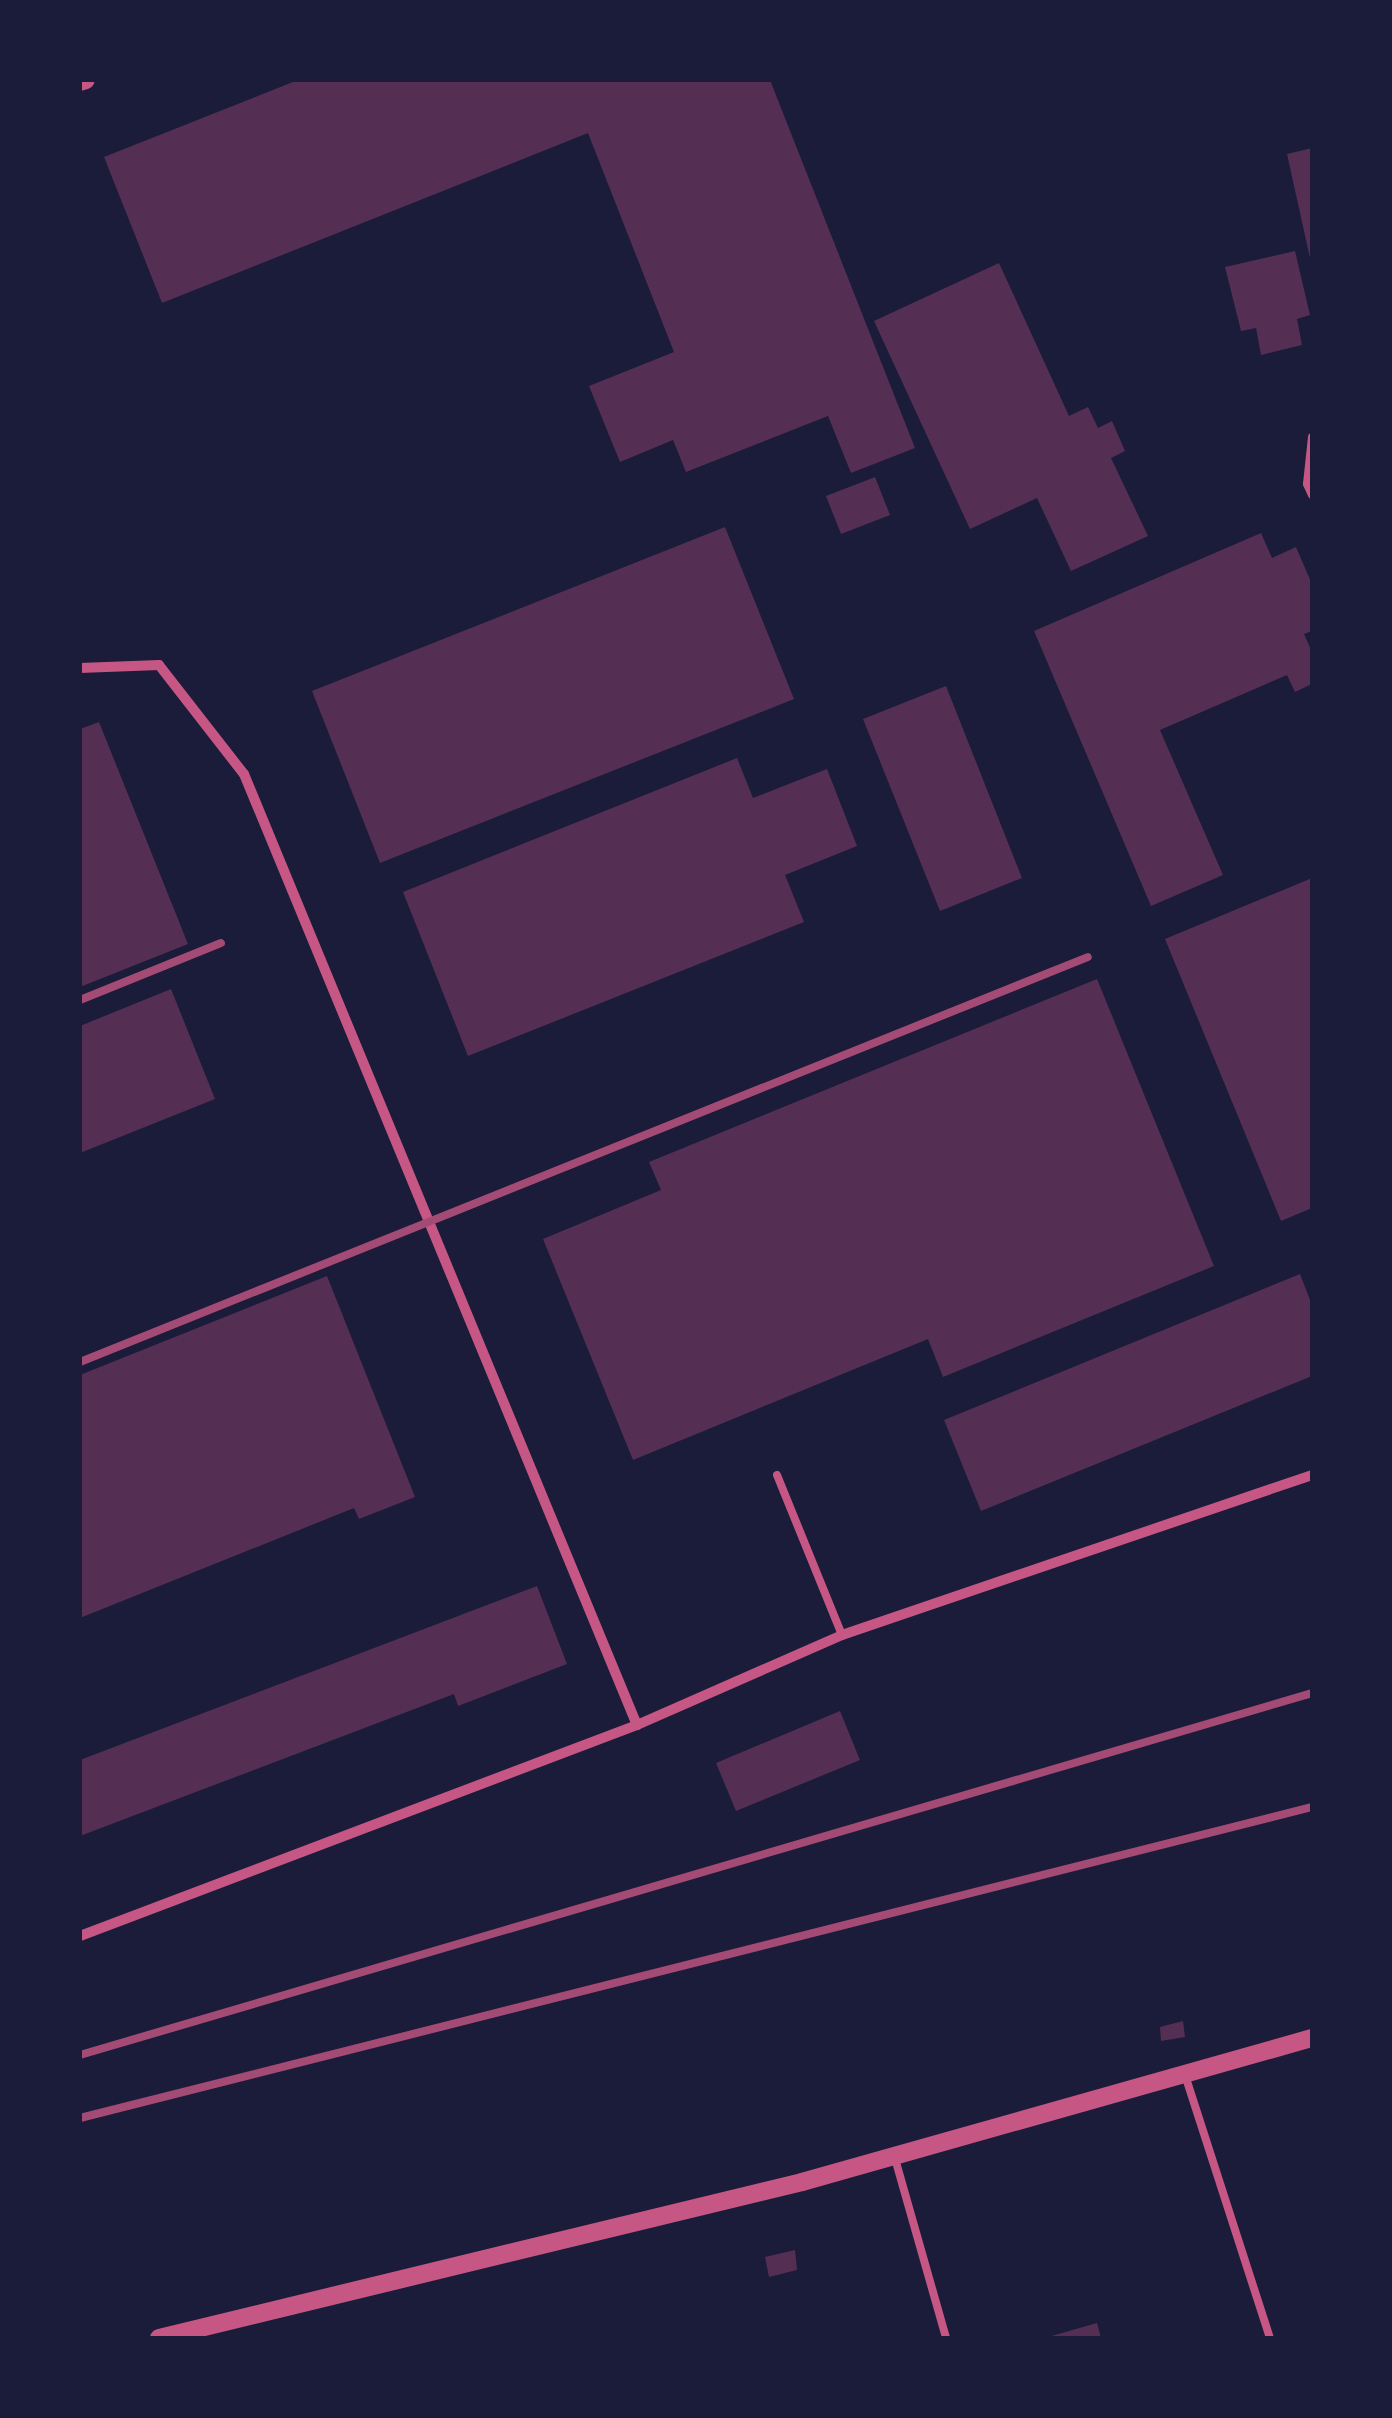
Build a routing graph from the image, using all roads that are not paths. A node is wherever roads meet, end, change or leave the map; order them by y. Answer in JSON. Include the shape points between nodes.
{"nodes":[{"id":1,"x":1312,"y":437,"type":"edge"},
{"id":2,"x":1312,"y":495,"type":"edge"},
{"id":3,"x":80,"y":668,"type":"edge"},
{"id":4,"x":1312,"y":1475,"type":"edge"},
{"id":5,"x":778,"y":1476,"type":"dead end"},
{"id":6,"x":842,"y":1635,"type":"junction"},
{"id":7,"x":637,"y":1724,"type":"junction"},
{"id":8,"x":80,"y":1936,"type":"edge"},
{"id":9,"x":1312,"y":2038,"type":"edge"},
{"id":10,"x":1184,"y":2071,"type":"junction"},
{"id":11,"x":894,"y":2156,"type":"junction"},
{"id":12,"x":214,"y":2332,"type":"edge"},
{"id":13,"x":159,"y":2338,"type":"edge"},
{"id":14,"x":946,"y":2338,"type":"edge"},
{"id":15,"x":1270,"y":2338,"type":"edge"}],
"edges":[{"from":1,"to":2,"type":"lane"},
{"from":3,"to":7,"type":"street","via":[[159,665],[244,774]]},
{"from":4,"to":6,"type":"street"},
{"from":5,"to":6,"type":"lane"},
{"from":6,"to":7,"type":"street"},
{"from":7,"to":8,"type":"street"},
{"from":9,"to":10,"type":"street"},
{"from":10,"to":11,"type":"street"},
{"from":10,"to":15,"type":"lane"},
{"from":11,"to":12,"type":"street"},
{"from":11,"to":14,"type":"lane"},
{"from":12,"to":13,"type":"street"}]}
